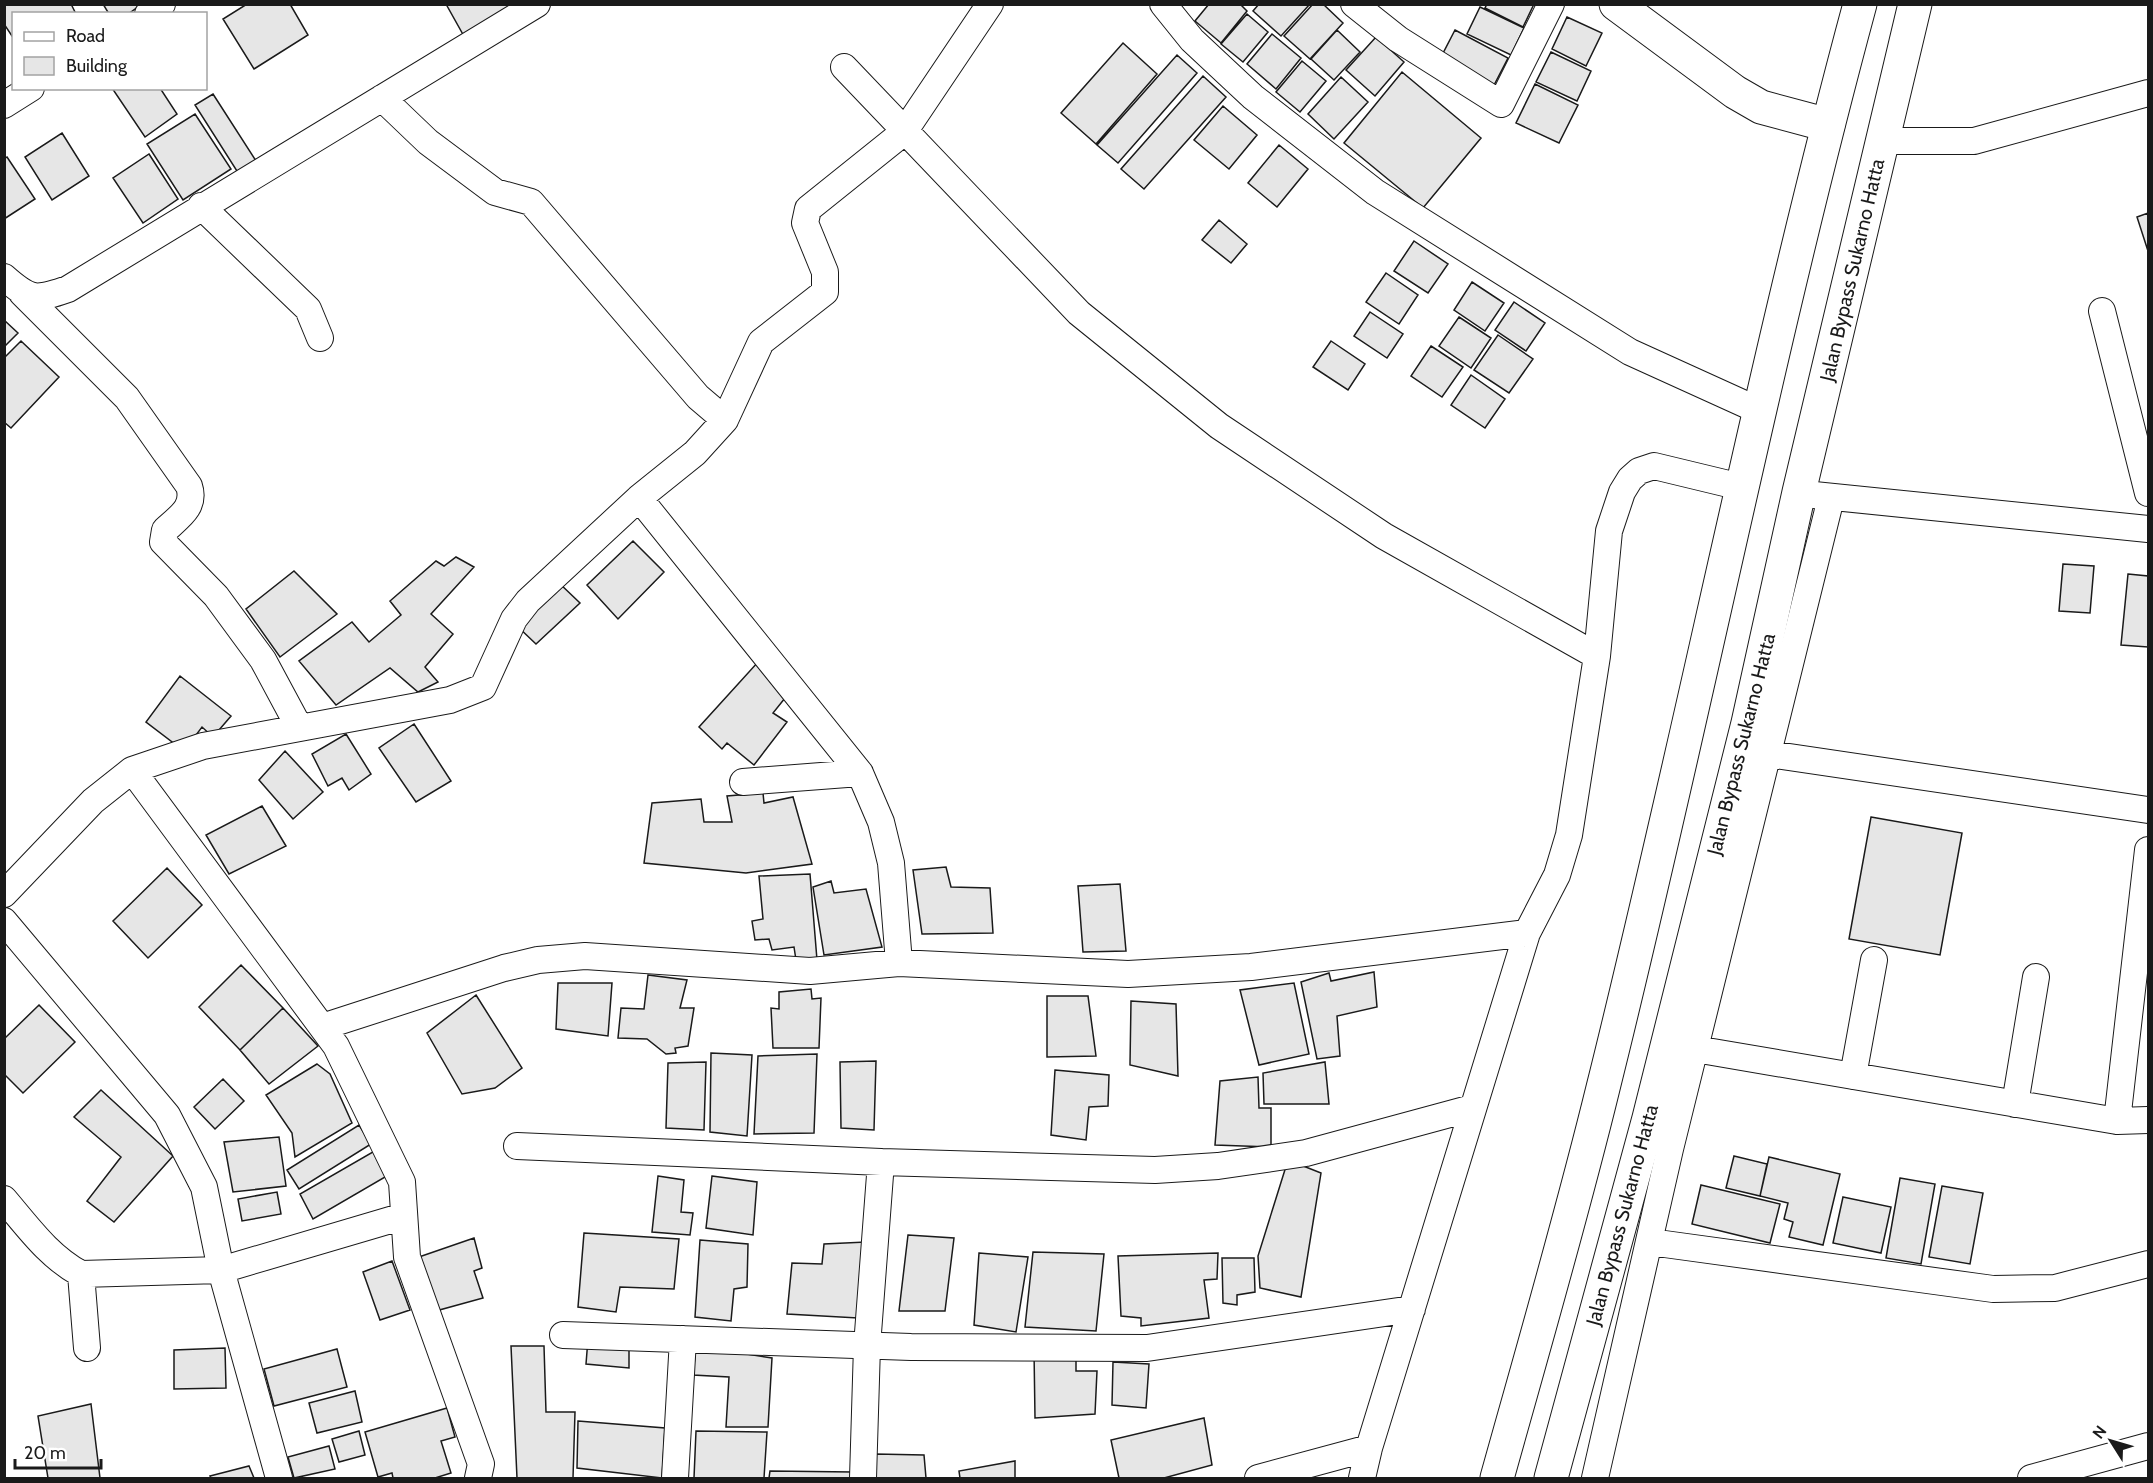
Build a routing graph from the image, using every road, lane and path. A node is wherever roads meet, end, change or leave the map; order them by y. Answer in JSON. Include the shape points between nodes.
{"nodes":[{"id":1,"x":537,"y":4,"type":"edge"},
{"id":2,"x":990,"y":4,"type":"edge"},
{"id":3,"x":1162,"y":4,"type":"edge"},
{"id":4,"x":1354,"y":4,"type":"edge"},
{"id":5,"x":1551,"y":4,"type":"edge"},
{"id":6,"x":1616,"y":4,"type":"edge"},
{"id":7,"x":1860,"y":4,"type":"edge"},
{"id":8,"x":1915,"y":4,"type":"edge"},
{"id":9,"x":844,"y":67,"type":"dead end"},
{"id":10,"x":28,"y":90,"type":"edge"},
{"id":11,"x":2148,"y":93,"type":"edge"},
{"id":12,"x":382,"y":98,"type":"junction"},
{"id":13,"x":4,"y":105,"type":"edge"},
{"id":14,"x":1828,"y":125,"type":"junction"},
{"id":15,"x":904,"y":132,"type":"junction"},
{"id":16,"x":1883,"y":141,"type":"junction"},
{"id":17,"x":201,"y":206,"type":"junction"},
{"id":18,"x":13,"y":285,"type":"edge"},
{"id":19,"x":2102,"y":311,"type":"dead end"},
{"id":20,"x":320,"y":338,"type":"dead end"},
{"id":21,"x":1760,"y":411,"type":"junction"},
{"id":22,"x":724,"y":420,"type":"junction"},
{"id":23,"x":1742,"y":487,"type":"junction"},
{"id":24,"x":1799,"y":492,"type":"junction"},
{"id":25,"x":2148,"y":493,"type":"edge"},
{"id":26,"x":639,"y":498,"type":"junction"},
{"id":27,"x":1831,"y":498,"type":"junction"},
{"id":28,"x":2148,"y":529,"type":"edge"},
{"id":29,"x":1597,"y":656,"type":"junction"},
{"id":30,"x":299,"y":727,"type":"junction"},
{"id":31,"x":1768,"y":754,"type":"junction"},
{"id":32,"x":132,"y":770,"type":"junction"},
{"id":33,"x":860,"y":773,"type":"junction"},
{"id":34,"x":743,"y":782,"type":"dead end"},
{"id":35,"x":2148,"y":810,"type":"edge"},
{"id":36,"x":2148,"y":850,"type":"edge"},
{"id":37,"x":4,"y":894,"type":"edge"},
{"id":38,"x":4,"y":921,"type":"edge"},
{"id":39,"x":1527,"y":933,"type":"junction"},
{"id":40,"x":1874,"y":960,"type":"dead end"},
{"id":41,"x":899,"y":963,"type":"junction"},
{"id":42,"x":2036,"y":977,"type":"dead end"},
{"id":43,"x":322,"y":1027,"type":"junction"},
{"id":44,"x":1695,"y":1049,"type":"junction"},
{"id":45,"x":1853,"y":1076,"type":"junction"},
{"id":46,"x":2015,"y":1104,"type":"junction"},
{"id":47,"x":1472,"y":1108,"type":"junction"},
{"id":48,"x":2148,"y":1120,"type":"edge"},
{"id":49,"x":2117,"y":1121,"type":"junction"},
{"id":50,"x":517,"y":1146,"type":"dead end"},
{"id":51,"x":881,"y":1162,"type":"junction"},
{"id":52,"x":4,"y":1199,"type":"edge"},
{"id":53,"x":404,"y":1216,"type":"junction"},
{"id":54,"x":1650,"y":1242,"type":"junction"},
{"id":55,"x":220,"y":1260,"type":"junction"},
{"id":56,"x":2148,"y":1264,"type":"edge"},
{"id":57,"x":81,"y":1274,"type":"junction"},
{"id":58,"x":1412,"y":1308,"type":"junction"},
{"id":59,"x":563,"y":1335,"type":"dead end"},
{"id":60,"x":683,"y":1339,"type":"junction"},
{"id":61,"x":867,"y":1346,"type":"junction"},
{"id":62,"x":87,"y":1348,"type":"dead end"},
{"id":63,"x":2148,"y":1446,"type":"edge"},
{"id":64,"x":1369,"y":1448,"type":"junction"},
{"id":65,"x":279,"y":1479,"type":"edge"},
{"id":66,"x":478,"y":1479,"type":"edge"},
{"id":67,"x":675,"y":1479,"type":"edge"},
{"id":68,"x":862,"y":1479,"type":"edge"},
{"id":69,"x":1258,"y":1479,"type":"edge"},
{"id":70,"x":1362,"y":1479,"type":"edge"},
{"id":71,"x":1497,"y":1479,"type":"edge"},
{"id":72,"x":1551,"y":1479,"type":"edge"},
{"id":73,"x":1595,"y":1479,"type":"edge"},
{"id":74,"x":2031,"y":1479,"type":"edge"}],
"edges":[{"from":1,"to":12,"type":"street"},
{"from":2,"to":15,"type":"street"},
{"from":3,"to":21,"type":"street","via":[[1192,40],[1253,97],[1375,192],[1630,352]]},
{"from":4,"to":5,"type":"street","via":[[1398,39],[1501,104]]},
{"from":6,"to":14,"type":"main road","via":[[1761,107]]},
{"from":7,"to":14,"type":"main road"},
{"from":8,"to":16,"type":"main road","name":"Jalan Bypass Sukarno Hatta"},
{"from":9,"to":15,"type":"street"},
{"from":10,"to":13,"type":"street"},
{"from":11,"to":16,"type":"street","via":[[1974,141]]},
{"from":12,"to":17,"type":"street"},
{"from":12,"to":22,"type":"street","via":[[428,142],[495,192],[531,202],[698,397]]},
{"from":14,"to":21,"type":"main road"},
{"from":15,"to":22,"type":"street","via":[[808,209],[805,223],[825,272],[825,292],[761,342]]},
{"from":15,"to":29,"type":"street","via":[[1079,314],[1219,426],[1384,536]]},
{"from":16,"to":24,"type":"main road","name":"Jalan Bypass Sukarno Hatta"},
{"from":17,"to":18,"type":"street","via":[[68,289],[41,298]]},
{"from":17,"to":20,"type":"street","via":[[308,309]]},
{"from":18,"to":30,"type":"street","via":[[127,398],[189,486],[189,508],[165,530],[163,542],[216,596],[263,660]]},
{"from":19,"to":25,"type":"street"},
{"from":21,"to":23,"type":"main road"},
{"from":22,"to":26,"type":"street","via":[[695,453]]},
{"from":23,"to":29,"type":"street","via":[[1659,466],[1647,467],[1629,479],[1608,531]]},
{"from":23,"to":71,"type":"main road","via":[[1603,1089]]},
{"from":24,"to":27,"type":"street"},
{"from":24,"to":72,"type":"main road","name":"Jalan Bypass Sukarno Hatta","via":[[1748,723],[1649,1118]]},
{"from":26,"to":30,"type":"street","via":[[513,619],[483,687],[450,700]]},
{"from":26,"to":33,"type":"street"},
{"from":27,"to":28,"type":"street"},
{"from":27,"to":31,"type":"street"},
{"from":29,"to":39,"type":"street","via":[[1569,835],[1557,875]]},
{"from":30,"to":32,"type":"street","via":[[203,746]]},
{"from":31,"to":35,"type":"street"},
{"from":31,"to":44,"type":"street"},
{"from":32,"to":37,"type":"street","via":[[93,801]]},
{"from":32,"to":43,"type":"street"},
{"from":33,"to":34,"type":"street"},
{"from":33,"to":41,"type":"street","via":[[881,822],[891,863]]},
{"from":36,"to":49,"type":"street"},
{"from":38,"to":55,"type":"street","via":[[167,1115],[204,1186]]},
{"from":39,"to":41,"type":"street","via":[[1207,971],[1128,974]]},
{"from":39,"to":47,"type":"street"},
{"from":40,"to":45,"type":"street"},
{"from":41,"to":43,"type":"street","via":[[810,971],[585,956],[538,960]]},
{"from":42,"to":46,"type":"street"},
{"from":43,"to":53,"type":"street","via":[[336,1046],[402,1182]]},
{"from":44,"to":45,"type":"street"},
{"from":44,"to":54,"type":"street"},
{"from":45,"to":46,"type":"street"},
{"from":46,"to":49,"type":"street"},
{"from":47,"to":51,"type":"street","via":[[1306,1153],[1218,1166],[1155,1170]]},
{"from":47,"to":58,"type":"street"},
{"from":48,"to":49,"type":"street"},
{"from":50,"to":51,"type":"street"},
{"from":51,"to":61,"type":"street"},
{"from":52,"to":57,"type":"street","via":[[43,1245]]},
{"from":53,"to":55,"type":"street"},
{"from":53,"to":66,"type":"street","via":[[407,1257],[481,1464]]},
{"from":54,"to":56,"type":"street","via":[[1993,1289],[2055,1288]]},
{"from":54,"to":73,"type":"street"},
{"from":55,"to":57,"type":"street"},
{"from":55,"to":65,"type":"street"},
{"from":57,"to":62,"type":"street"},
{"from":58,"to":61,"type":"street","via":[[1148,1348]]},
{"from":58,"to":64,"type":"street"},
{"from":59,"to":60,"type":"street"},
{"from":60,"to":61,"type":"street"},
{"from":60,"to":67,"type":"street"},
{"from":61,"to":68,"type":"street"},
{"from":63,"to":74,"type":"street"},
{"from":64,"to":69,"type":"street"},
{"from":64,"to":70,"type":"street"}]}
